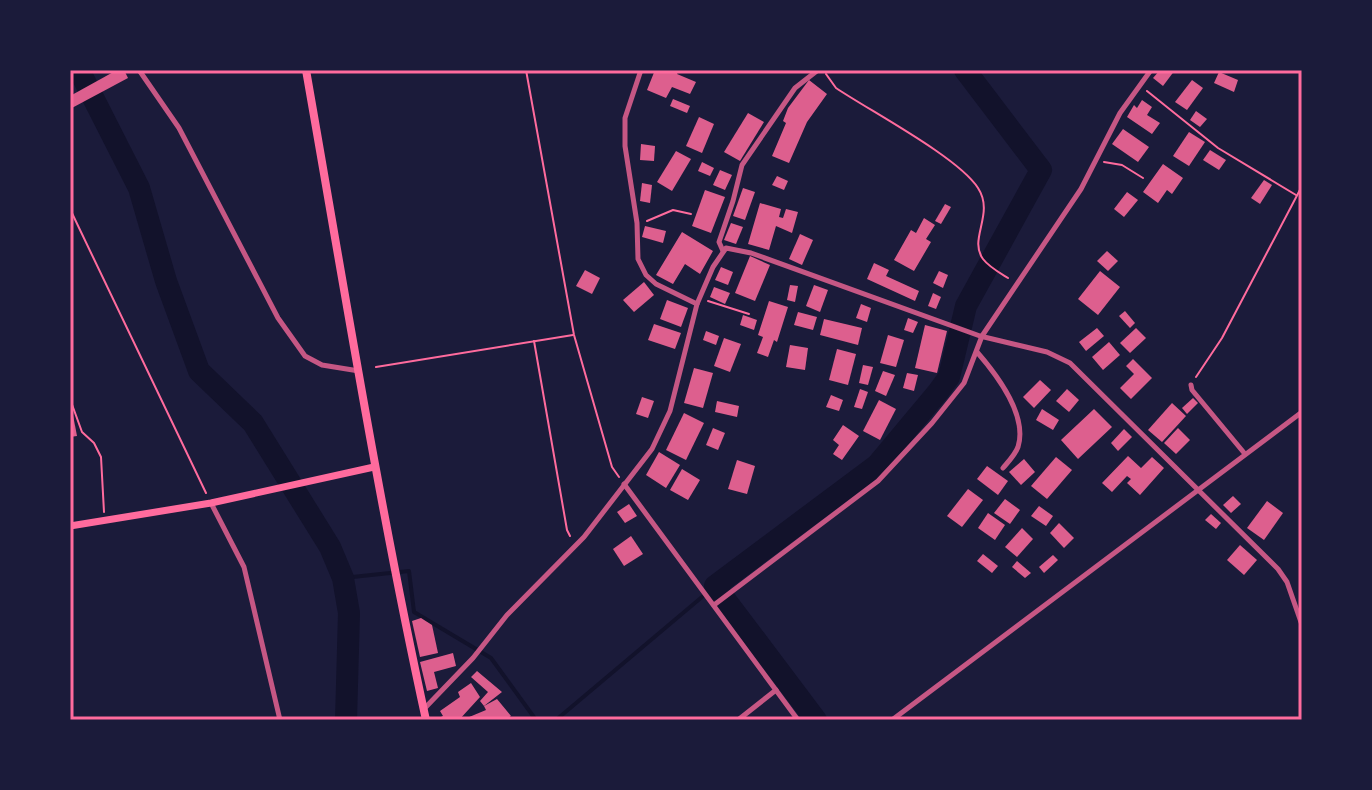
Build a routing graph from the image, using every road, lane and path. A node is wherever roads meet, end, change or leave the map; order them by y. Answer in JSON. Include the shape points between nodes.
{"nodes":[{"id":1,"x":139,"y":70,"type":"edge"},
{"id":2,"x":306,"y":70,"type":"edge"},
{"id":3,"x":526,"y":70,"type":"edge"},
{"id":4,"x":641,"y":70,"type":"edge"},
{"id":5,"x":821,"y":70,"type":"edge"},
{"id":6,"x":1151,"y":70,"type":"edge"},
{"id":7,"x":1140,"y":85,"type":"junction"},
{"id":8,"x":1096,"y":159,"type":"junction"},
{"id":9,"x":1143,"y":178,"type":"dead end"},
{"id":10,"x":1302,"y":186,"type":"edge"},
{"id":11,"x":1297,"y":196,"type":"junction"},
{"id":12,"x":70,"y":209,"type":"edge"},
{"id":13,"x":691,"y":214,"type":"dead end"},
{"id":14,"x":637,"y":223,"type":"junction"},
{"id":15,"x":723,"y":251,"type":"junction"},
{"id":16,"x":1017,"y":285,"type":"junction"},
{"id":17,"x":698,"y":300,"type":"junction"},
{"id":18,"x":749,"y":314,"type":"dead end"},
{"id":19,"x":574,"y":335,"type":"junction"},
{"id":20,"x":982,"y":336,"type":"junction"},
{"id":21,"x":534,"y":341,"type":"junction"},
{"id":22,"x":977,"y":352,"type":"junction"},
{"id":23,"x":376,"y":367,"type":"dead end"},
{"id":24,"x":360,"y":371,"type":"junction"},
{"id":25,"x":1191,"y":385,"type":"joint"},
{"id":26,"x":70,"y":399,"type":"edge"},
{"id":27,"x":1302,"y":412,"type":"edge"},
{"id":28,"x":1245,"y":454,"type":"junction"},
{"id":29,"x":374,"y":467,"type":"junction"},
{"id":30,"x":1003,"y":468,"type":"dead end"},
{"id":31,"x":624,"y":484,"type":"junction"},
{"id":32,"x":1196,"y":490,"type":"junction"},
{"id":33,"x":215,"y":503,"type":"junction"},
{"id":34,"x":104,"y":519,"type":"junction"},
{"id":35,"x":70,"y":526,"type":"edge"},
{"id":36,"x":575,"y":546,"type":"junction"},
{"id":37,"x":714,"y":605,"type":"junction"},
{"id":38,"x":1302,"y":625,"type":"edge"},
{"id":39,"x":776,"y":690,"type":"junction"},
{"id":40,"x":424,"y":715,"type":"edge"},
{"id":41,"x":280,"y":720,"type":"edge"},
{"id":42,"x":738,"y":720,"type":"edge"},
{"id":43,"x":798,"y":720,"type":"edge"},
{"id":44,"x":892,"y":720,"type":"edge"}],
"edges":[{"from":1,"to":24,"type":"street","via":[[179,128],[278,318],[305,356],[322,365]]},
{"from":2,"to":24,"type":"highway"},
{"from":3,"to":19,"type":"path"},
{"from":4,"to":14,"type":"street","via":[[625,118]]},
{"from":5,"to":15,"type":"street","via":[[795,88],[739,169],[719,242]]},
{"from":5,"to":16,"type":"path","via":[[836,88],[956,165],[978,188],[985,215],[977,244],[981,255]]},
{"from":6,"to":7,"type":"street"},
{"from":7,"to":8,"type":"street"},
{"from":7,"to":11,"type":"path","via":[[1218,148]]},
{"from":8,"to":9,"type":"path","via":[[1122,165]]},
{"from":8,"to":16,"type":"street"},
{"from":10,"to":11,"type":"path"},
{"from":11,"to":25,"type":"path","via":[[1222,338]]},
{"from":12,"to":33,"type":"path"},
{"from":13,"to":14,"type":"path","via":[[673,210]]},
{"from":14,"to":17,"type":"street","via":[[638,259],[646,275],[681,298]]},
{"from":15,"to":17,"type":"street"},
{"from":15,"to":20,"type":"street","via":[[751,253]]},
{"from":16,"to":20,"type":"street"},
{"from":17,"to":18,"type":"path"},
{"from":17,"to":31,"type":"street","via":[[670,411],[652,449]]},
{"from":19,"to":21,"type":"path"},
{"from":19,"to":31,"type":"path","via":[[612,467]]},
{"from":20,"to":22,"type":"street"},
{"from":20,"to":32,"type":"street","via":[[1070,363]]},
{"from":21,"to":23,"type":"path"},
{"from":21,"to":36,"type":"path","via":[[567,530]]},
{"from":22,"to":30,"type":"street","via":[[1018,418],[1018,446]]},
{"from":22,"to":37,"type":"street","via":[[964,383],[878,481]]},
{"from":24,"to":29,"type":"highway"},
{"from":25,"to":28,"type":"street"},
{"from":26,"to":34,"type":"path","via":[[82,432],[101,457]]},
{"from":27,"to":28,"type":"street"},
{"from":28,"to":32,"type":"street"},
{"from":29,"to":33,"type":"main road"},
{"from":29,"to":40,"type":"highway"},
{"from":31,"to":36,"type":"street"},
{"from":31,"to":37,"type":"street"},
{"from":32,"to":38,"type":"street","via":[[1278,569]]},
{"from":32,"to":44,"type":"street"},
{"from":33,"to":34,"type":"main road"},
{"from":33,"to":41,"type":"street","via":[[244,567]]},
{"from":34,"to":35,"type":"main road"},
{"from":36,"to":40,"type":"street","via":[[507,615]]},
{"from":37,"to":39,"type":"street"},
{"from":39,"to":42,"type":"street"},
{"from":39,"to":43,"type":"street"}]}
